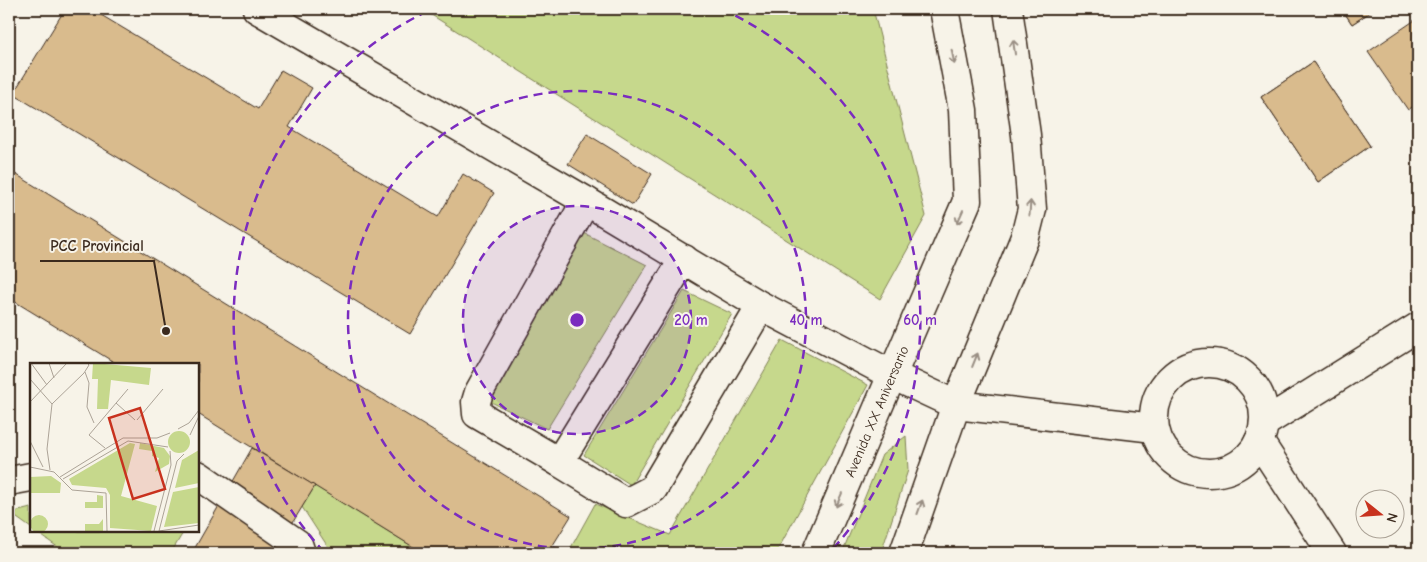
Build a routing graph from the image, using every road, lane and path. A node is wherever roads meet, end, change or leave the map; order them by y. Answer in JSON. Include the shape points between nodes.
{"nodes":[{"id":1,"x":257,"y":9,"type":"edge"},
{"id":2,"x":944,"y":9,"type":"edge"},
{"id":3,"x":1008,"y":9,"type":"edge"},
{"id":4,"x":586,"y":200,"type":"junction"},
{"id":5,"x":684,"y":259,"type":"junction"},
{"id":6,"x":761,"y":306,"type":"junction"},
{"id":7,"x":1418,"y":327,"type":"edge"},
{"id":8,"x":892,"y":375,"type":"junction"},
{"id":9,"x":956,"y":405,"type":"junction"},
{"id":10,"x":1154,"y":428,"type":"junction"},
{"id":11,"x":1262,"y":432,"type":"junction"},
{"id":12,"x":559,"y":462,"type":"junction"},
{"id":13,"x":199,"y":476,"type":"edge"},
{"id":14,"x":30,"y":477,"type":"edge"},
{"id":15,"x":9,"y":481,"type":"edge"},
{"id":16,"x":301,"y":553,"type":"edge"},
{"id":17,"x":816,"y":553,"type":"edge"},
{"id":18,"x":904,"y":553,"type":"edge"},
{"id":19,"x":1332,"y":553,"type":"edge"}],
"edges":[{"from":1,"to":4,"type":"street"},
{"from":2,"to":8,"type":"street","name":"Avenida XX Aniversario","one_way":true,"via":[[963,110],[967,201]]},
{"from":9,"to":3,"type":"street","one_way":true,"via":[[1025,238],[1032,209],[1026,135]]},
{"from":4,"to":5,"type":"street"},
{"from":4,"to":12,"type":"street","via":[[476,402],[477,414]]},
{"from":5,"to":6,"type":"street"},
{"from":5,"to":12,"type":"street"},
{"from":6,"to":8,"type":"street"},
{"from":6,"to":12,"type":"street","via":[[653,489],[626,503]]},
{"from":7,"to":11,"type":"street"},
{"from":8,"to":9,"type":"street"},
{"from":8,"to":17,"type":"street","name":"Avenida XX Aniversario","one_way":true},
{"from":9,"to":10,"type":"street"},
{"from":18,"to":9,"type":"street","one_way":true},
{"from":10,"to":11,"type":"street","via":[[1170,457],[1184,468],[1200,473],[1217,473],[1234,467],[1249,456]]},
{"from":10,"to":11,"type":"street","via":[[1158,395],[1168,380],[1197,364],[1214,363],[1231,366],[1256,388],[1263,404]]},
{"from":11,"to":19,"type":"street"},
{"from":13,"to":16,"type":"street","via":[[298,544]]},
{"from":14,"to":15,"type":"street"}]}
